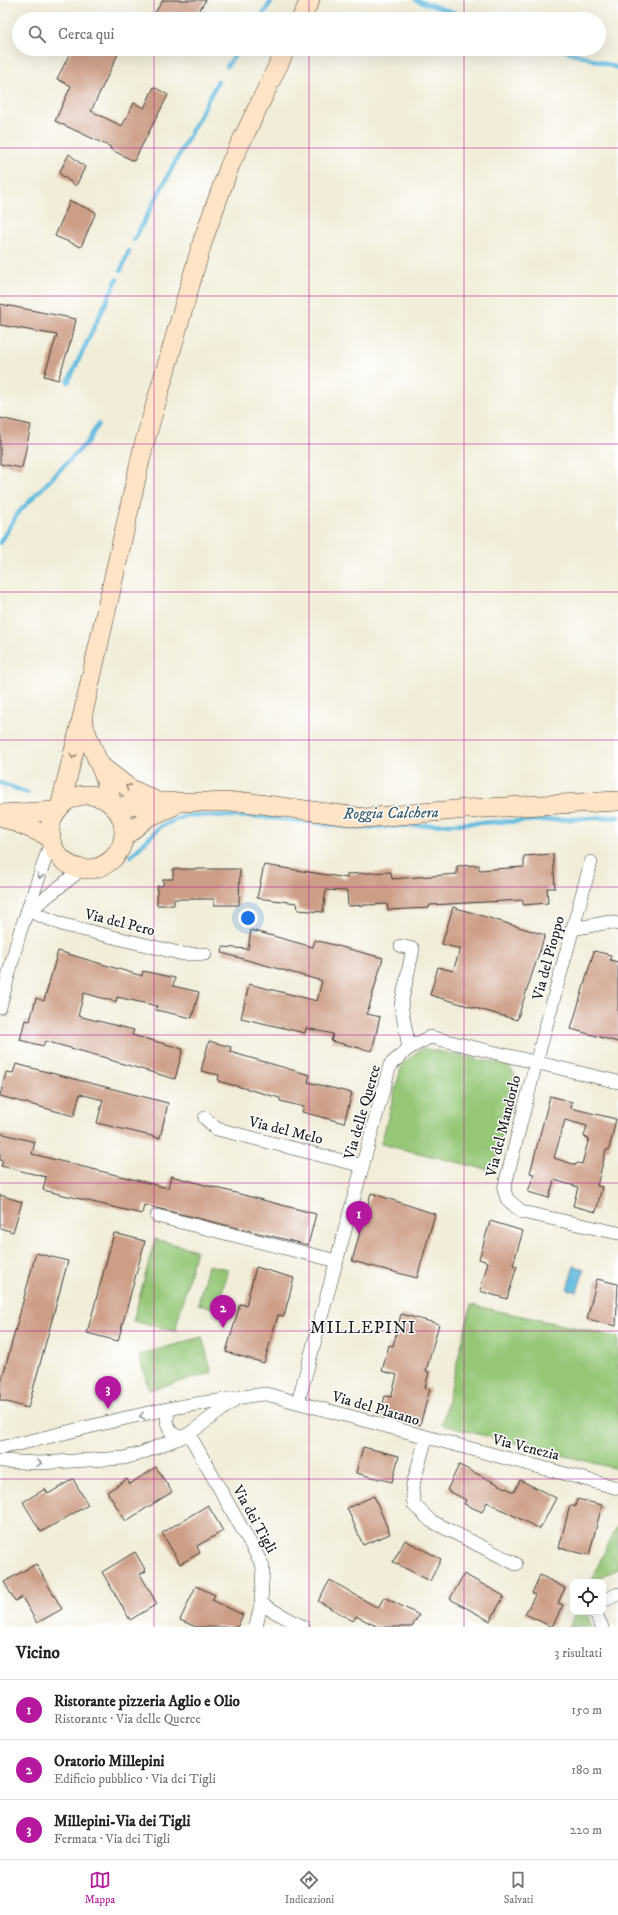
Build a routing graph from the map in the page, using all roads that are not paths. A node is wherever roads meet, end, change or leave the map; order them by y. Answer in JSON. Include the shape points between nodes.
{"nodes":[{"id":1,"x":310,"y":0,"type":"edge"},
{"id":2,"x":304,"y":12,"type":"edge"},
{"id":3,"x":283,"y":56,"type":"edge"},
{"id":4,"x":82,"y":718,"type":"junction"},
{"id":5,"x":102,"y":767,"type":"junction"},
{"id":6,"x":618,"y":801,"type":"edge"},
{"id":7,"x":158,"y":802,"type":"junction"},
{"id":8,"x":182,"y":803,"type":"junction"},
{"id":9,"x":113,"y":805,"type":"junction"},
{"id":10,"x":58,"y":809,"type":"junction"},
{"id":11,"x":0,"y":815,"type":"edge"},
{"id":12,"x":124,"y":837,"type":"junction"},
{"id":13,"x":51,"y":840,"type":"junction"},
{"id":14,"x":591,"y":862,"type":"dead end"},
{"id":15,"x":82,"y":869,"type":"junction"},
{"id":16,"x":29,"y":910,"type":"junction"},
{"id":17,"x":618,"y":924,"type":"edge"},
{"id":18,"x":572,"y":929,"type":"junction"},
{"id":19,"x":401,"y":946,"type":"dead end"},
{"id":20,"x":205,"y":954,"type":"dead end"},
{"id":21,"x":0,"y":1007,"type":"edge"},
{"id":22,"x":409,"y":1048,"type":"junction"},
{"id":23,"x":536,"y":1062,"type":"junction"},
{"id":24,"x":618,"y":1082,"type":"edge"},
{"id":25,"x":205,"y":1118,"type":"dead end"},
{"id":26,"x":363,"y":1166,"type":"junction"},
{"id":27,"x":157,"y":1216,"type":"dead end"},
{"id":28,"x":618,"y":1233,"type":"edge"},
{"id":29,"x":337,"y":1261,"type":"junction"},
{"id":30,"x":237,"y":1398,"type":"junction"},
{"id":31,"x":298,"y":1402,"type":"junction"},
{"id":32,"x":194,"y":1404,"type":"junction"},
{"id":33,"x":170,"y":1409,"type":"junction"},
{"id":34,"x":203,"y":1425,"type":"junction"},
{"id":35,"x":184,"y":1436,"type":"junction"},
{"id":36,"x":426,"y":1438,"type":"junction"},
{"id":37,"x":0,"y":1448,"type":"edge"},
{"id":38,"x":0,"y":1461,"type":"edge"},
{"id":39,"x":618,"y":1488,"type":"edge"},
{"id":40,"x":516,"y":1564,"type":"dead end"},
{"id":41,"x":618,"y":1594,"type":"edge"},
{"id":42,"x":606,"y":1600,"type":"edge"},
{"id":43,"x":261,"y":1604,"type":"junction"},
{"id":44,"x":596,"y":1615,"type":"edge"},
{"id":45,"x":256,"y":1627,"type":"edge"},
{"id":46,"x":303,"y":1627,"type":"edge"},
{"id":47,"x":602,"y":1627,"type":"edge"}],
"edges":[{"from":1,"to":2,"type":"street"},
{"from":3,"to":4,"type":"street","via":[[230,165],[203,240],[143,448]]},
{"from":4,"to":5,"type":"street","via":[[90,744]]},
{"from":4,"to":10,"type":"street","one_way":true},
{"from":7,"to":5,"type":"street","one_way":true,"via":[[129,788]]},
{"from":5,"to":9,"type":"street"},
{"from":6,"to":8,"type":"street","via":[[467,809],[365,818],[245,802]]},
{"from":7,"to":8,"type":"street"},
{"from":7,"to":9,"type":"street"},
{"from":8,"to":12,"type":"street","via":[[148,817]]},
{"from":9,"to":10,"type":"street","via":[[102,798],[85,795],[69,800]]},
{"from":9,"to":12,"type":"street","via":[[124,824]]},
{"from":10,"to":11,"type":"street"},
{"from":10,"to":13,"type":"street","via":[[50,829]]},
{"from":11,"to":13,"type":"street"},
{"from":12,"to":15,"type":"street","via":[[121,848],[105,865],[94,869]]},
{"from":13,"to":15,"type":"street","via":[[62,860]]},
{"from":13,"to":16,"type":"street","one_way":true},
{"from":14,"to":18,"type":"street","name":"Via del Pioppo"},
{"from":15,"to":16,"type":"street"},
{"from":16,"to":20,"type":"street","name":"Via del Pero","via":[[64,925],[183,954]]},
{"from":16,"to":21,"type":"street","via":[[19,935]]},
{"from":17,"to":18,"type":"street","via":[[610,922]]},
{"from":18,"to":23,"type":"street","name":"Via del Pioppo"},
{"from":19,"to":22,"type":"street","via":[[413,949],[401,1005]]},
{"from":22,"to":23,"type":"street","name":"Via delle Querce","via":[[430,1037]]},
{"from":22,"to":26,"type":"street","name":"Via delle Querce","via":[[390,1065]]},
{"from":23,"to":24,"type":"street","name":"Via delle Querce"},
{"from":23,"to":28,"type":"street","name":"Via del Mandorlo","via":[[504,1189],[506,1199],[522,1212]]},
{"from":25,"to":26,"type":"street","name":"Via del Melo","via":[[217,1129]]},
{"from":26,"to":29,"type":"street","name":"Via delle Querce"},
{"from":27,"to":29,"type":"street"},
{"from":29,"to":31,"type":"street","name":"Via delle Querce"},
{"from":30,"to":31,"type":"street","via":[[266,1394]]},
{"from":30,"to":32,"type":"street"},
{"from":30,"to":34,"type":"street"},
{"from":31,"to":36,"type":"street","name":"Via del Platano"},
{"from":32,"to":33,"type":"street"},
{"from":32,"to":34,"type":"street","via":[[201,1410]]},
{"from":33,"to":35,"type":"street","name":"Via dei Tigli","via":[[167,1414],[171,1432]]},
{"from":33,"to":37,"type":"street","one_way":true},
{"from":34,"to":35,"type":"street"},
{"from":38,"to":35,"type":"street","one_way":true,"via":[[39,1463],[124,1458]]},
{"from":35,"to":43,"type":"street","name":"Via dei Tigli","via":[[263,1566]]},
{"from":36,"to":39,"type":"street","name":"Via Venezia"},
{"from":36,"to":40,"type":"street","name":"Via del Platano","via":[[412,1488],[414,1505],[431,1521]]},
{"from":41,"to":42,"type":"street"},
{"from":43,"to":45,"type":"street","name":"Via dei Tigli"},
{"from":43,"to":46,"type":"street"},
{"from":44,"to":47,"type":"street"}]}
